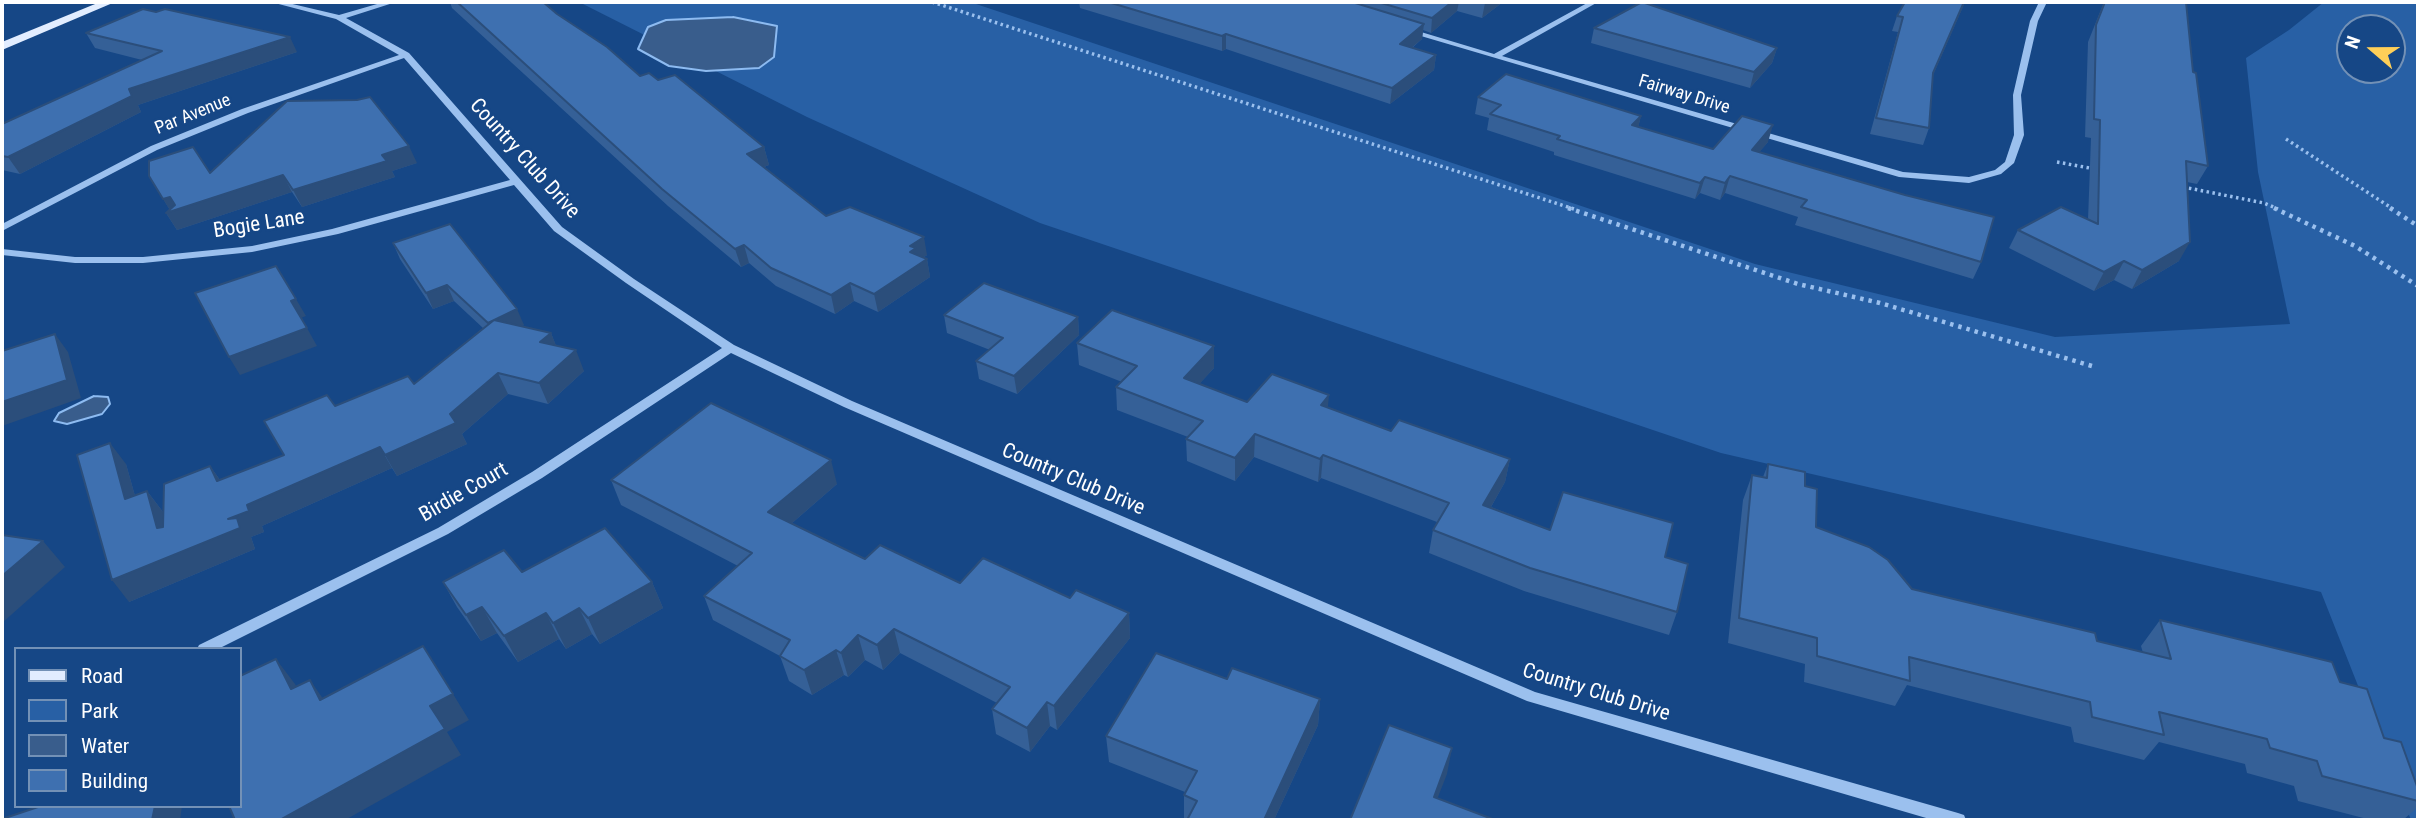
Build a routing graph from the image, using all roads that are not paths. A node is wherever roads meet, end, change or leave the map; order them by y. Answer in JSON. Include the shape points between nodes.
{"nodes":[{"id":1,"x":109,"y":2,"type":"edge"},
{"id":2,"x":275,"y":2,"type":"edge"},
{"id":3,"x":392,"y":2,"type":"edge"},
{"id":4,"x":1594,"y":2,"type":"edge"},
{"id":5,"x":2043,"y":2,"type":"edge"},
{"id":6,"x":339,"y":17,"type":"junction"},
{"id":7,"x":1399,"y":28,"type":"edge"},
{"id":8,"x":2,"y":46,"type":"edge"},
{"id":9,"x":406,"y":55,"type":"junction"},
{"id":10,"x":1496,"y":55,"type":"junction"},
{"id":11,"x":516,"y":181,"type":"junction"},
{"id":12,"x":2,"y":228,"type":"edge"},
{"id":13,"x":2,"y":252,"type":"edge"},
{"id":14,"x":730,"y":348,"type":"junction"},
{"id":15,"x":208,"y":647,"type":"edge"},
{"id":16,"x":1958,"y":820,"type":"edge"}],
"edges":[{"from":1,"to":8,"type":"main road"},
{"from":2,"to":6,"type":"street","name":"Country Club Drive"},
{"from":3,"to":6,"type":"street"},
{"from":4,"to":10,"type":"street"},
{"from":5,"to":10,"type":"street","name":"Fairway Drive","via":[[2017,95],[2019,135],[2009,163],[1998,172],[1969,180],[1902,176]]},
{"from":6,"to":9,"type":"street","name":"Country Club Drive"},
{"from":7,"to":10,"type":"street","name":"Fairway Drive"},
{"from":9,"to":11,"type":"street","name":"Country Club Drive"},
{"from":9,"to":12,"type":"street","name":"Par Avenue","via":[[154,148]]},
{"from":11,"to":13,"type":"street","name":"Bogie Lane","via":[[334,232],[252,249],[143,260],[75,260]]},
{"from":11,"to":14,"type":"street","name":"Country Club Drive","via":[[558,229]]},
{"from":14,"to":15,"type":"street","name":"Birdie Court","via":[[443,531]]},
{"from":14,"to":16,"type":"street","name":"Country Club Drive","via":[[848,404],[1532,697]]}]}
